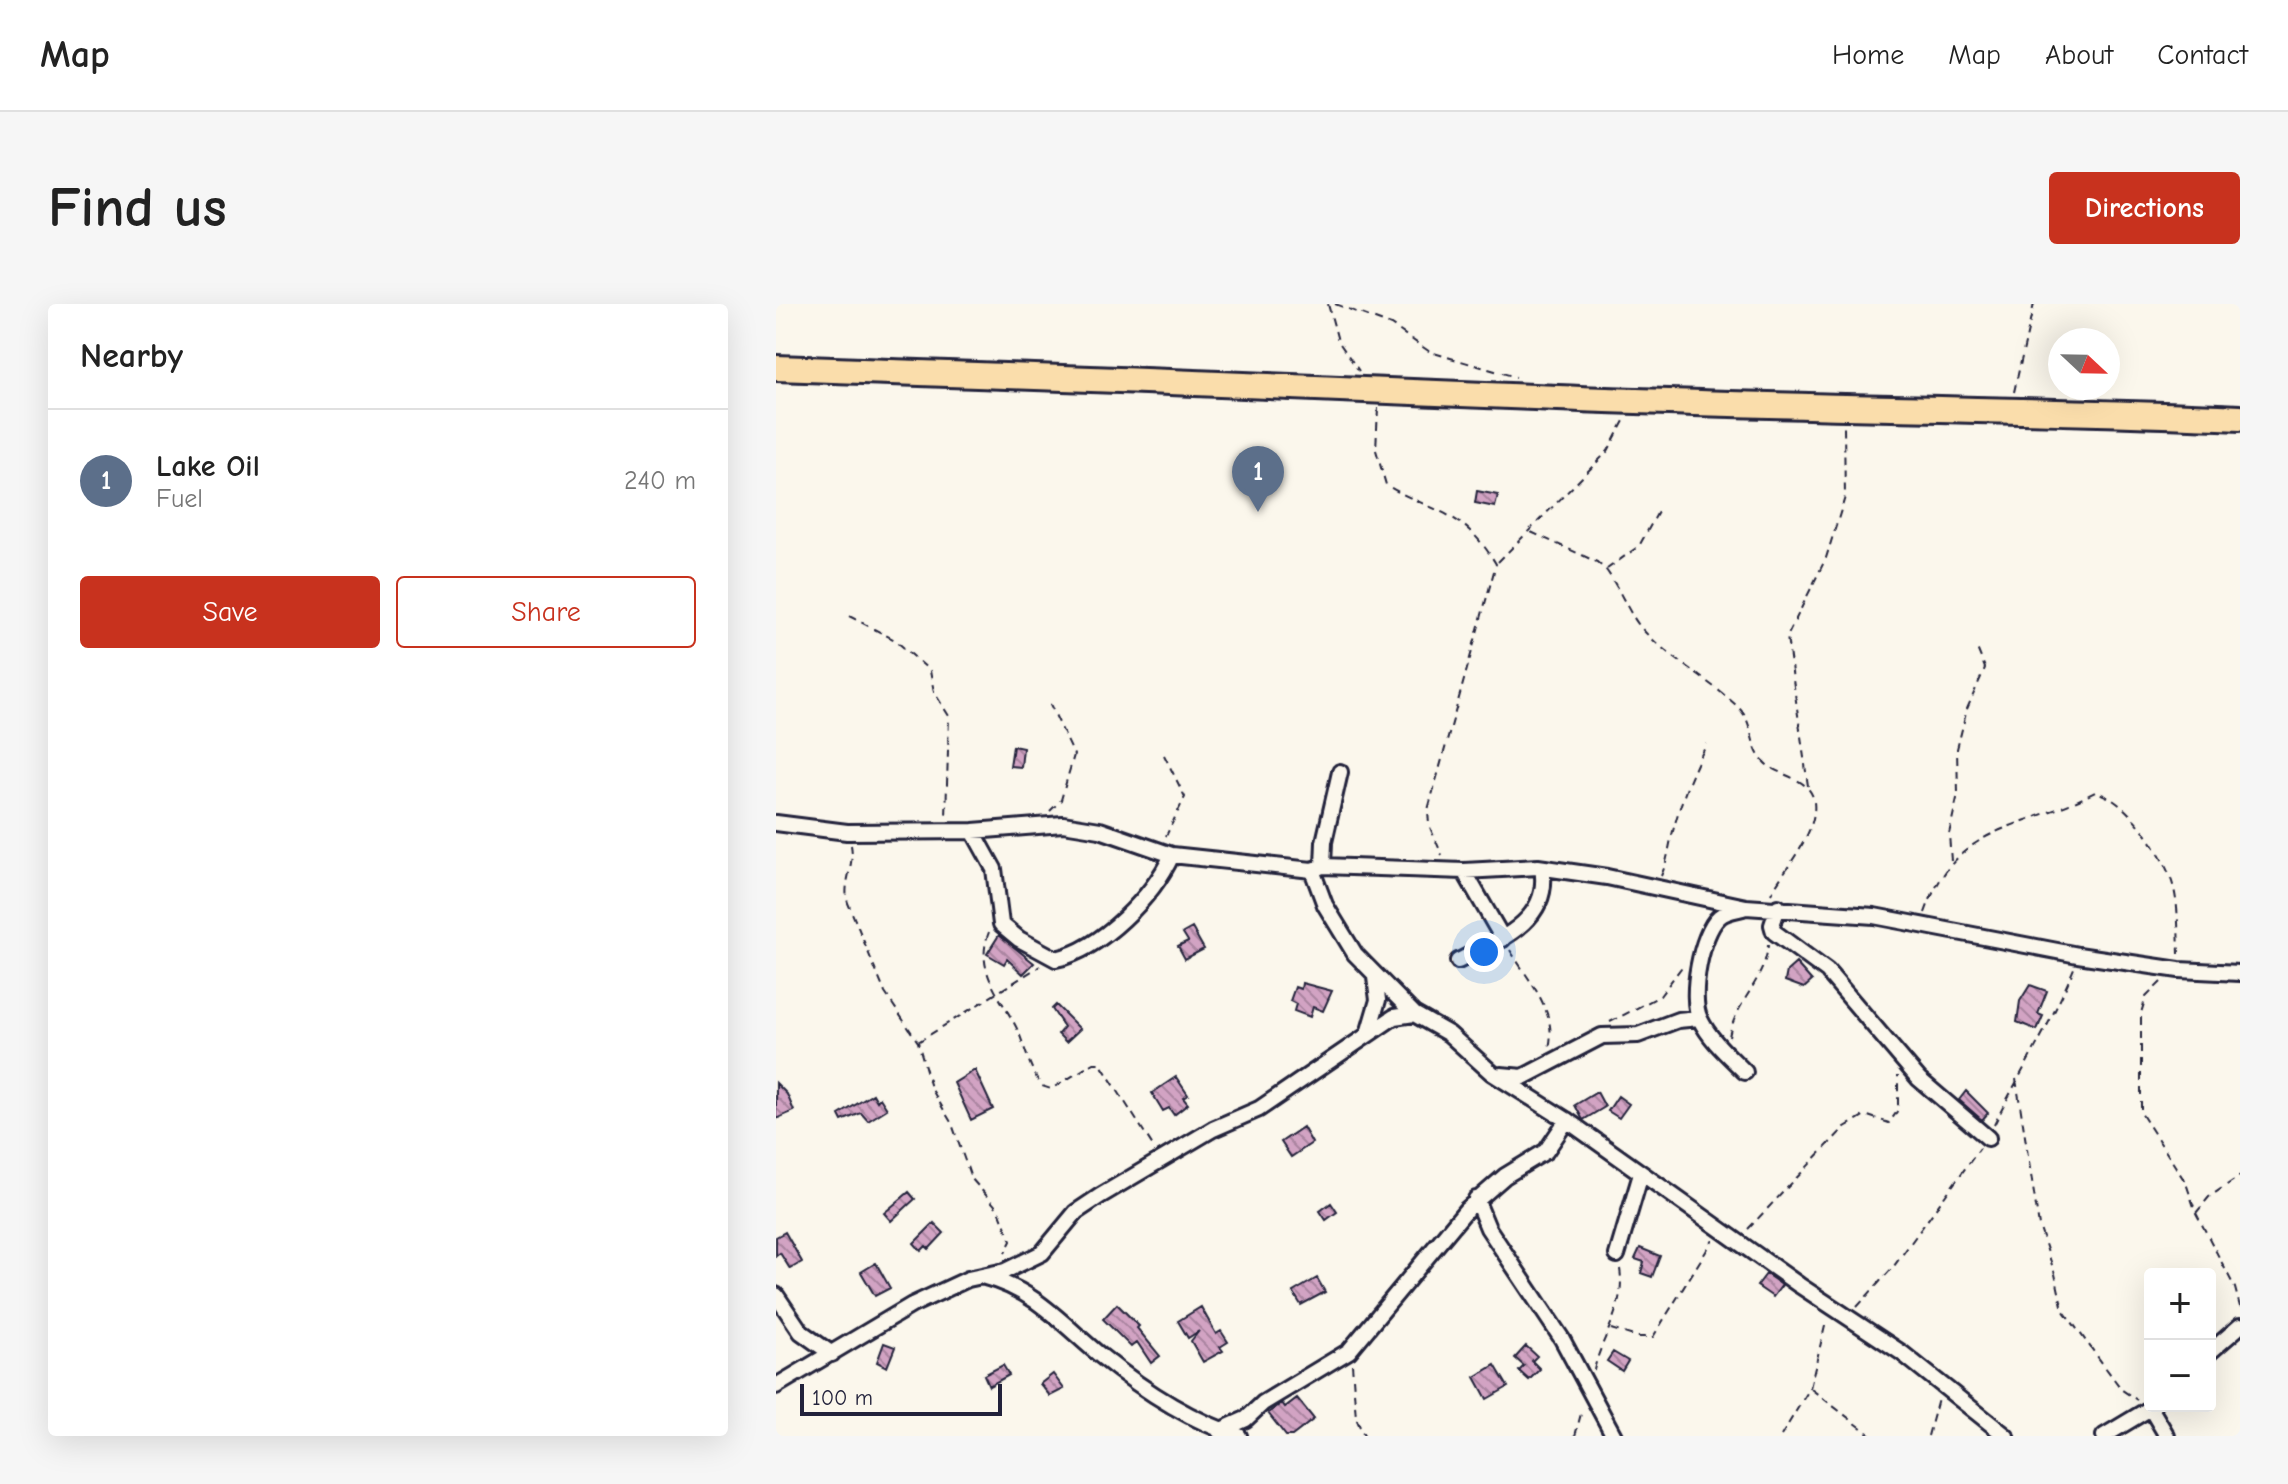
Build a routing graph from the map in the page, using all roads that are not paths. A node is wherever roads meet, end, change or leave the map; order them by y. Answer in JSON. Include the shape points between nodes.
{"nodes":[{"id":1,"x":776,"y":368,"type":"edge"},
{"id":2,"x":2240,"y":418,"type":"edge"},
{"id":3,"x":1340,"y":772,"type":"dead end"},
{"id":4,"x":776,"y":823,"type":"edge"},
{"id":5,"x":973,"y":831,"type":"junction"},
{"id":6,"x":1168,"y":852,"type":"junction"},
{"id":7,"x":1318,"y":868,"type":"junction"},
{"id":8,"x":1542,"y":868,"type":"junction"},
{"id":9,"x":1457,"y":871,"type":"junction"},
{"id":10,"x":1746,"y":907,"type":"junction"},
{"id":11,"x":1772,"y":907,"type":"junction"},
{"id":12,"x":1503,"y":939,"type":"junction"},
{"id":13,"x":1458,"y":961,"type":"dead end"},
{"id":14,"x":2240,"y":973,"type":"edge"},
{"id":15,"x":1375,"y":977,"type":"junction"},
{"id":16,"x":1414,"y":1014,"type":"junction"},
{"id":17,"x":1699,"y":1018,"type":"junction"},
{"id":18,"x":1367,"y":1034,"type":"junction"},
{"id":19,"x":1745,"y":1072,"type":"dead end"},
{"id":20,"x":1492,"y":1073,"type":"junction"},
{"id":21,"x":1567,"y":1120,"type":"junction"},
{"id":22,"x":1988,"y":1138,"type":"dead end"},
{"id":23,"x":1641,"y":1174,"type":"junction"},
{"id":24,"x":1476,"y":1199,"type":"junction"},
{"id":25,"x":1617,"y":1255,"type":"road end"},
{"id":26,"x":988,"y":1275,"type":"junction"},
{"id":27,"x":776,"y":1295,"type":"edge"},
{"id":28,"x":2240,"y":1326,"type":"edge"},
{"id":29,"x":2216,"y":1347,"type":"edge"},
{"id":30,"x":832,"y":1354,"type":"junction"},
{"id":31,"x":776,"y":1386,"type":"edge"},
{"id":32,"x":2144,"y":1412,"type":"edge"},
{"id":33,"x":2155,"y":1412,"type":"edge"},
{"id":34,"x":1219,"y":1431,"type":"junction"},
{"id":35,"x":1239,"y":1436,"type":"edge"},
{"id":36,"x":1614,"y":1436,"type":"edge"},
{"id":37,"x":2006,"y":1436,"type":"edge"},
{"id":38,"x":2104,"y":1436,"type":"edge"},
{"id":39,"x":2167,"y":1436,"type":"edge"}],
"edges":[{"from":1,"to":2,"type":"highway","via":[[1536,398]]},
{"from":3,"to":7,"type":"street"},
{"from":4,"to":5,"type":"street","via":[[847,832]]},
{"from":5,"to":6,"type":"street","via":[[1063,824]]},
{"from":5,"to":6,"type":"street","via":[[994,869],[999,919],[1019,939],[1056,959],[1129,915]]},
{"from":6,"to":7,"type":"street"},
{"from":7,"to":9,"type":"street"},
{"from":7,"to":15,"type":"street","via":[[1325,905]]},
{"from":8,"to":9,"type":"street"},
{"from":8,"to":10,"type":"street"},
{"from":8,"to":12,"type":"street","via":[[1545,885],[1539,907]]},
{"from":9,"to":12,"type":"street"},
{"from":10,"to":11,"type":"street"},
{"from":10,"to":17,"type":"street","via":[[1719,917],[1703,943]]},
{"from":11,"to":14,"type":"street","via":[[1874,916],[2179,970]]},
{"from":11,"to":22,"type":"street","via":[[1772,925],[1782,940],[1827,971],[1919,1079]]},
{"from":12,"to":13,"type":"street"},
{"from":15,"to":16,"type":"street"},
{"from":15,"to":18,"type":"street","via":[[1378,1000]]},
{"from":16,"to":18,"type":"street","via":[[1394,1017]]},
{"from":16,"to":20,"type":"street","via":[[1449,1034]]},
{"from":17,"to":19,"type":"street"},
{"from":17,"to":20,"type":"street","via":[[1638,1035],[1602,1036],[1523,1077]]},
{"from":18,"to":26,"type":"street","via":[[1279,1097],[1213,1129],[1076,1212],[1042,1253]]},
{"from":20,"to":21,"type":"street"},
{"from":21,"to":23,"type":"street"},
{"from":21,"to":24,"type":"street","via":[[1546,1151]]},
{"from":23,"to":25,"type":"street"},
{"from":23,"to":37,"type":"street","via":[[1902,1353]]},
{"from":24,"to":34,"type":"street","via":[[1349,1351]]},
{"from":24,"to":36,"type":"street","via":[[1494,1240],[1562,1339]]},
{"from":26,"to":30,"type":"street","via":[[912,1305]]},
{"from":26,"to":34,"type":"street","via":[[1036,1298],[1117,1369]]},
{"from":27,"to":30,"type":"street","via":[[801,1332]]},
{"from":28,"to":29,"type":"street"},
{"from":30,"to":31,"type":"street"},
{"from":32,"to":38,"type":"street"},
{"from":33,"to":39,"type":"street"},
{"from":34,"to":35,"type":"street"}]}
